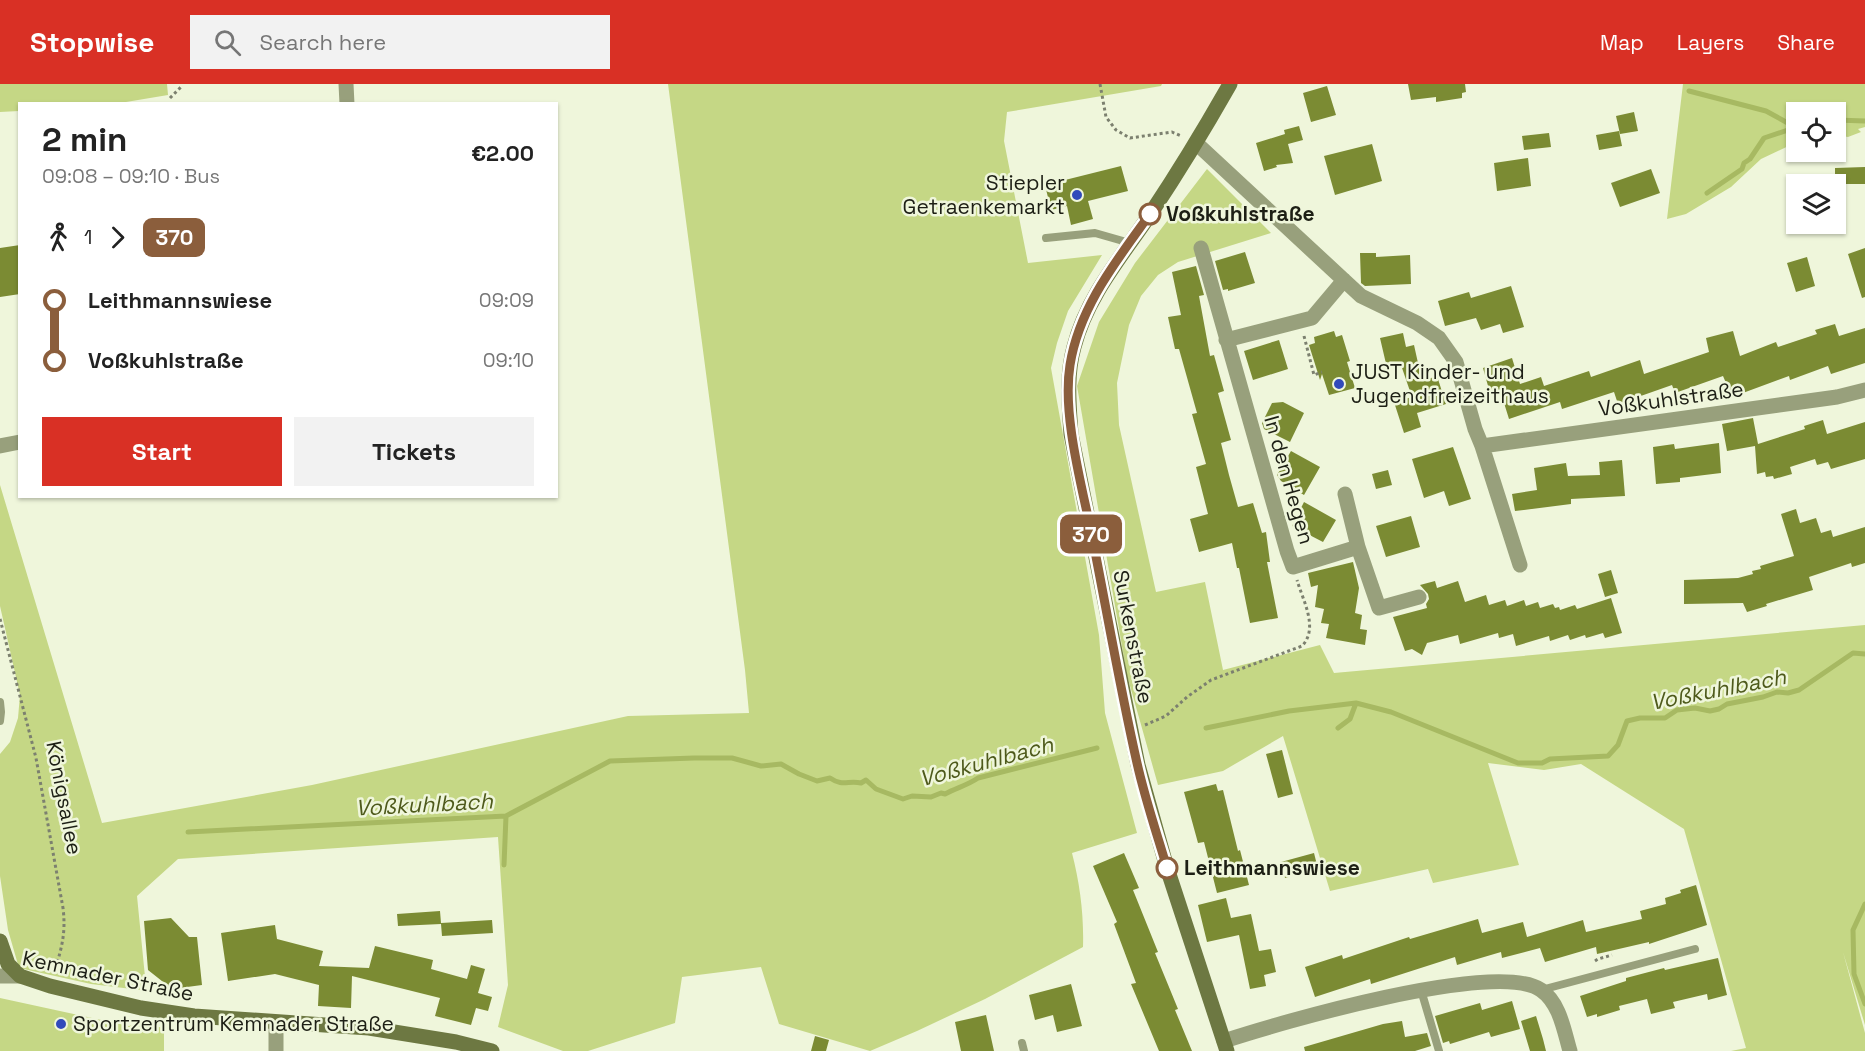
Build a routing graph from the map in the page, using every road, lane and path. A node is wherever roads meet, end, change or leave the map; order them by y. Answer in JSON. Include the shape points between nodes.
{"nodes":[{"id":1,"x":346,"y":84,"type":"edge"},
{"id":2,"x":1100,"y":84,"type":"edge"},
{"id":3,"x":1230,"y":84,"type":"edge"},
{"id":4,"x":181,"y":87,"type":"dead end"},
{"id":5,"x":170,"y":98,"type":"dead end"},
{"id":6,"x":346,"y":102,"type":"edge"},
{"id":7,"x":1197,"y":143,"type":"junction"},
{"id":8,"x":1046,"y":238,"type":"dead end"},
{"id":9,"x":1130,"y":243,"type":"junction"},
{"id":10,"x":1201,"y":248,"type":"dead end"},
{"id":11,"x":1344,"y":280,"type":"junction"},
{"id":12,"x":1300,"y":321,"type":"junction"},
{"id":13,"x":1226,"y":340,"type":"junction"},
{"id":14,"x":1322,"y":372,"type":"dead end"},
{"id":15,"x":1865,"y":390,"type":"edge"},
{"id":16,"x":18,"y":442,"type":"edge"},
{"id":17,"x":0,"y":446,"type":"edge"},
{"id":18,"x":1482,"y":446,"type":"junction"},
{"id":19,"x":1345,"y":494,"type":"dead end"},
{"id":20,"x":1358,"y":547,"type":"junction"},
{"id":21,"x":1520,"y":566,"type":"dead end"},
{"id":22,"x":1293,"y":567,"type":"junction"},
{"id":23,"x":1419,"y":597,"type":"dead end"},
{"id":24,"x":0,"y":619,"type":"edge"},
{"id":25,"x":0,"y":702,"type":"edge"},
{"id":26,"x":0,"y":721,"type":"edge"},
{"id":27,"x":1131,"y":731,"type":"junction"},
{"id":28,"x":0,"y":941,"type":"edge"},
{"id":29,"x":1695,"y":949,"type":"dead end"},
{"id":30,"x":1612,"y":955,"type":"dead end"},
{"id":31,"x":1593,"y":963,"type":"dead end"},
{"id":32,"x":0,"y":976,"type":"edge"},
{"id":33,"x":20,"y":976,"type":"junction"},
{"id":34,"x":50,"y":986,"type":"junction"},
{"id":35,"x":1420,"y":990,"type":"junction"},
{"id":36,"x":1541,"y":990,"type":"junction"},
{"id":37,"x":276,"y":1023,"type":"junction"},
{"id":38,"x":1225,"y":1046,"type":"edge"},
{"id":39,"x":276,"y":1051,"type":"edge"},
{"id":40,"x":492,"y":1051,"type":"edge"},
{"id":41,"x":1439,"y":1051,"type":"edge"},
{"id":42,"x":1570,"y":1051,"type":"edge"}],
"edges":[{"from":1,"to":6,"type":"street"},
{"from":2,"to":7,"type":"path","via":[[1106,117],[1116,130],[1130,138],[1172,132]]},
{"from":3,"to":7,"type":"street","name":"Surkenstraße"},
{"from":4,"to":5,"type":"path"},
{"from":7,"to":9,"type":"street","name":"Surkenstraße"},
{"from":7,"to":11,"type":"street"},
{"from":8,"to":9,"type":"lane","via":[[1095,233]]},
{"from":9,"to":27,"type":"street","name":"Surkenstraße","via":[[1084,314],[1068,386],[1071,434]]},
{"from":10,"to":13,"type":"street","name":"In den Hegen"},
{"from":11,"to":12,"type":"street","via":[[1312,318]]},
{"from":11,"to":18,"type":"street","via":[[1361,296],[1416,322],[1439,338],[1456,362]]},
{"from":12,"to":13,"type":"street"},
{"from":12,"to":14,"type":"path","via":[[1314,375]]},
{"from":13,"to":22,"type":"street","name":"In den Hegen"},
{"from":15,"to":18,"type":"street","name":"Voßkuhlstraße"},
{"from":16,"to":17,"type":"street"},
{"from":18,"to":21,"type":"street"},
{"from":19,"to":20,"type":"street"},
{"from":20,"to":22,"type":"street","name":"In den Hegen"},
{"from":20,"to":23,"type":"street","via":[[1379,608]]},
{"from":22,"to":27,"type":"path","via":[[1310,624],[1308,641],[1211,680],[1166,716]]},
{"from":24,"to":34,"type":"path","name":"Königsallee","via":[[36,758],[63,908],[63,945]]},
{"from":25,"to":26,"type":"lane"},
{"from":27,"to":38,"type":"street","name":"Surkenstraße","via":[[1167,868]]},
{"from":28,"to":33,"type":"street","via":[[8,964]]},
{"from":29,"to":36,"type":"lane"},
{"from":30,"to":31,"type":"path"},
{"from":32,"to":33,"type":"street","name":"Kemnader Straße"},
{"from":33,"to":34,"type":"street","name":"Kemnader Straße"},
{"from":34,"to":37,"type":"street","name":"Kemnader Straße","via":[[141,1008]]},
{"from":35,"to":36,"type":"street","via":[[1501,980],[1523,982]]},
{"from":35,"to":38,"type":"street","via":[[1330,1010]]},
{"from":35,"to":41,"type":"lane"},
{"from":36,"to":42,"type":"street","via":[[1553,1002]]},
{"from":37,"to":39,"type":"street"},
{"from":37,"to":40,"type":"street","name":"Kemnader Straße","via":[[369,1028]]}]}
